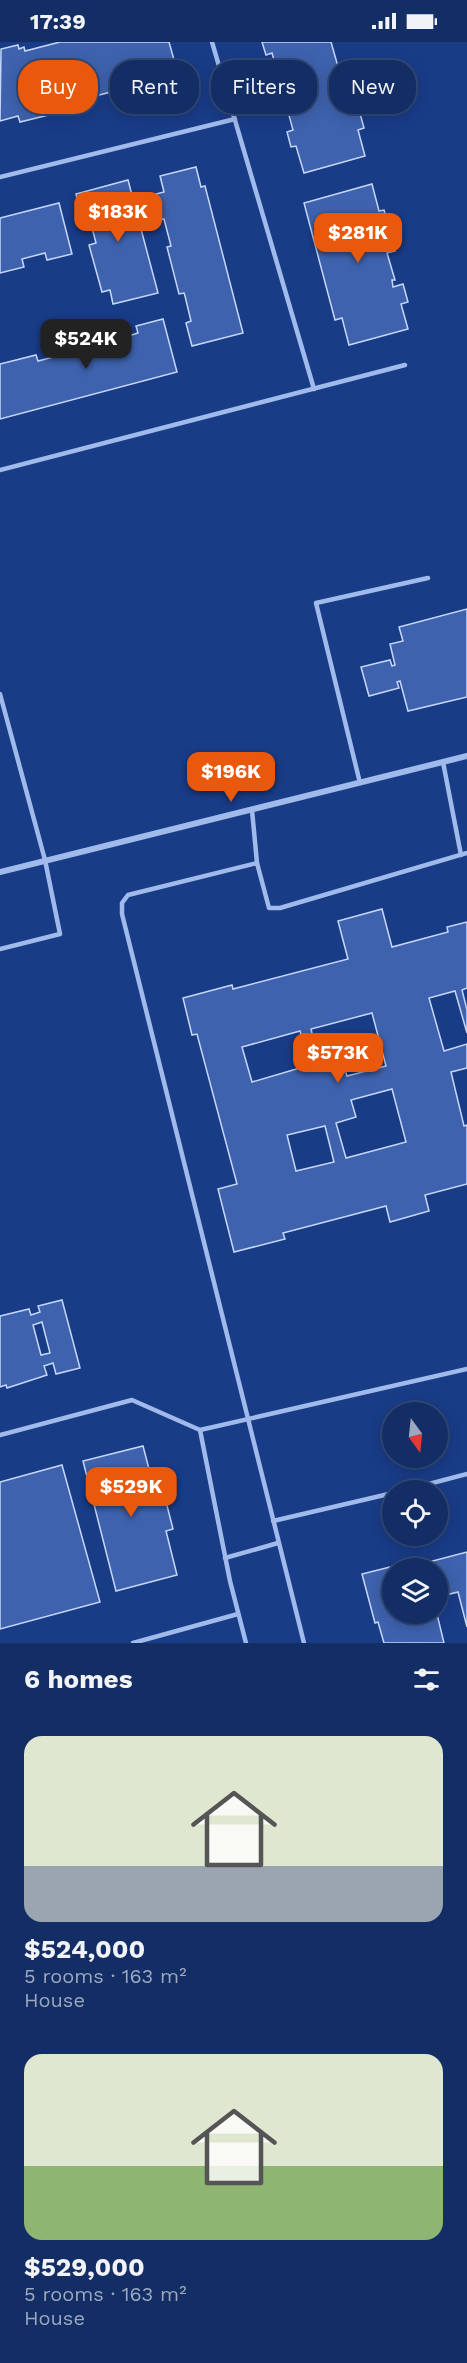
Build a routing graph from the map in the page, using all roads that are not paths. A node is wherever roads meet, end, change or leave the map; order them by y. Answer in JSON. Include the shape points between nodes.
{"nodes":[{"id":1,"x":212,"y":42,"type":"edge"},
{"id":2,"x":235,"y":119,"type":"junction"},
{"id":3,"x":0,"y":177,"type":"edge"},
{"id":4,"x":405,"y":365,"type":"dead end"},
{"id":5,"x":314,"y":389,"type":"junction"},
{"id":6,"x":0,"y":470,"type":"edge"},
{"id":7,"x":428,"y":578,"type":"dead end"},
{"id":8,"x":0,"y":694,"type":"edge"},
{"id":9,"x":2,"y":710,"type":"edge"},
{"id":10,"x":467,"y":756,"type":"edge"},
{"id":11,"x":443,"y":762,"type":"junction"},
{"id":12,"x":360,"y":783,"type":"junction"},
{"id":13,"x":252,"y":810,"type":"junction"},
{"id":14,"x":464,"y":854,"type":"edge"},
{"id":15,"x":45,"y":860,"type":"junction"},
{"id":16,"x":257,"y":863,"type":"junction"},
{"id":17,"x":0,"y":872,"type":"edge"},
{"id":18,"x":0,"y":949,"type":"edge"},
{"id":19,"x":467,"y":1369,"type":"edge"},
{"id":20,"x":246,"y":1421,"type":"junction"},
{"id":21,"x":200,"y":1431,"type":"junction"},
{"id":22,"x":0,"y":1435,"type":"edge"},
{"id":23,"x":467,"y":1474,"type":"edge"},
{"id":24,"x":444,"y":1480,"type":"edge"},
{"id":25,"x":382,"y":1496,"type":"edge"},
{"id":26,"x":273,"y":1521,"type":"junction"},
{"id":27,"x":278,"y":1543,"type":"junction"},
{"id":28,"x":225,"y":1558,"type":"junction"},
{"id":29,"x":238,"y":1614,"type":"junction"},
{"id":30,"x":132,"y":1643,"type":"edge"},
{"id":31,"x":246,"y":1643,"type":"edge"},
{"id":32,"x":304,"y":1643,"type":"edge"}],
"edges":[{"from":1,"to":2,"type":"lane"},
{"from":2,"to":3,"type":"lane"},
{"from":2,"to":5,"type":"lane"},
{"from":4,"to":5,"type":"lane"},
{"from":5,"to":6,"type":"lane"},
{"from":7,"to":12,"type":"lane","via":[[316,603]]},
{"from":8,"to":9,"type":"lane"},
{"from":9,"to":15,"type":"lane"},
{"from":10,"to":11,"type":"street"},
{"from":11,"to":12,"type":"street"},
{"from":11,"to":14,"type":"lane"},
{"from":12,"to":13,"type":"street"},
{"from":13,"to":15,"type":"street"},
{"from":13,"to":16,"type":"lane"},
{"from":14,"to":16,"type":"lane","via":[[280,908],[269,908]]},
{"from":15,"to":17,"type":"street"},
{"from":15,"to":18,"type":"lane","via":[[60,934]]},
{"from":16,"to":20,"type":"lane","via":[[128,895],[122,903]]},
{"from":19,"to":20,"type":"lane"},
{"from":20,"to":21,"type":"lane"},
{"from":20,"to":26,"type":"lane"},
{"from":21,"to":22,"type":"lane","via":[[132,1400]]},
{"from":21,"to":28,"type":"lane"},
{"from":23,"to":24,"type":"lane"},
{"from":25,"to":26,"type":"lane"},
{"from":26,"to":27,"type":"lane"},
{"from":27,"to":28,"type":"lane"},
{"from":27,"to":32,"type":"lane"},
{"from":28,"to":29,"type":"lane"},
{"from":29,"to":30,"type":"lane"},
{"from":29,"to":31,"type":"lane"}]}
